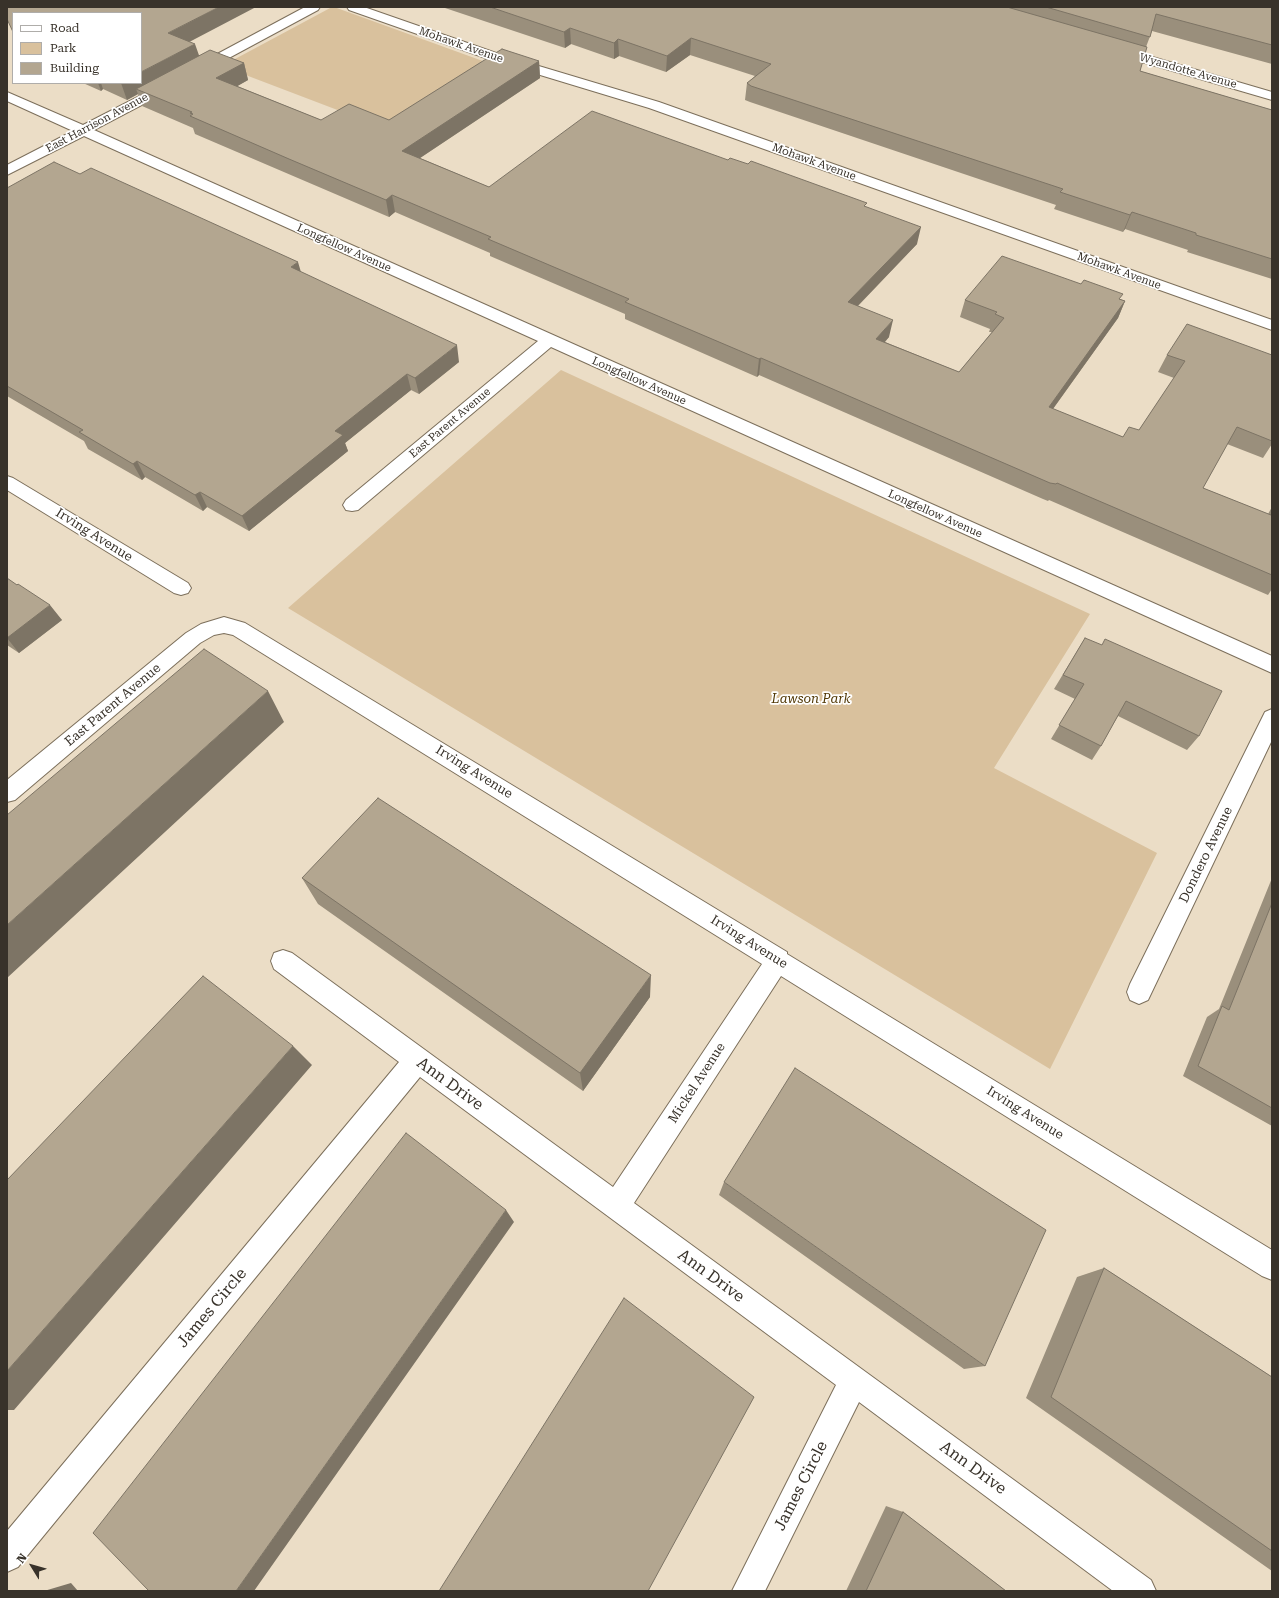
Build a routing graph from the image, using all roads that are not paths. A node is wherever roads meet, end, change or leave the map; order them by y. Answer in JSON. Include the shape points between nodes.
{"nodes":[{"id":1,"x":314,"y":7,"type":"edge"},
{"id":2,"x":353,"y":7,"type":"edge"},
{"id":3,"x":1105,"y":47,"type":"edge"},
{"id":4,"x":7,"y":96,"type":"edge"},
{"id":5,"x":1272,"y":96,"type":"edge"},
{"id":6,"x":83,"y":130,"type":"junction"},
{"id":7,"x":7,"y":171,"type":"edge"},
{"id":8,"x":1272,"y":325,"type":"edge"},
{"id":9,"x":549,"y":340,"type":"junction"},
{"id":10,"x":7,"y":482,"type":"edge"},
{"id":11,"x":352,"y":505,"type":"dead end"},
{"id":12,"x":181,"y":588,"type":"dead end"},
{"id":13,"x":224,"y":625,"type":"joint"},
{"id":14,"x":1272,"y":665,"type":"edge"},
{"id":15,"x":1272,"y":718,"type":"edge"},
{"id":16,"x":7,"y":793,"type":"edge"},
{"id":17,"x":778,"y":960,"type":"junction"},
{"id":18,"x":283,"y":961,"type":"dead end"},
{"id":19,"x":1139,"y":992,"type":"dead end"},
{"id":20,"x":417,"y":1060,"type":"junction"},
{"id":21,"x":616,"y":1206,"type":"junction"},
{"id":22,"x":1272,"y":1266,"type":"edge"},
{"id":23,"x":854,"y":1380,"type":"junction"},
{"id":24,"x":7,"y":1556,"type":"edge"},
{"id":25,"x":748,"y":1591,"type":"edge"},
{"id":26,"x":1140,"y":1591,"type":"edge"}],
"edges":[{"from":1,"to":6,"type":"street","name":"East Harrison Avenue"},
{"from":2,"to":8,"type":"street","name":"Mohawk Avenue","via":[[498,58],[654,105]]},
{"from":3,"to":5,"type":"street","name":"Wyandotte Avenue"},
{"from":4,"to":6,"type":"street","name":"Longfellow Avenue"},
{"from":6,"to":7,"type":"street","name":"East Harrison Avenue"},
{"from":6,"to":9,"type":"street","name":"Longfellow Avenue"},
{"from":9,"to":11,"type":"street","name":"East Parent Avenue"},
{"from":9,"to":14,"type":"street","name":"Longfellow Avenue"},
{"from":10,"to":12,"type":"street","name":"Irving Avenue"},
{"from":13,"to":16,"type":"street","name":"East Parent Avenue","via":[[192,638]]},
{"from":13,"to":17,"type":"street","name":"Irving Avenue","via":[[249,633]]},
{"from":15,"to":19,"type":"street","name":"Dondero Avenue"},
{"from":17,"to":21,"type":"street","name":"Mickel Avenue"},
{"from":17,"to":22,"type":"street","name":"Irving Avenue"},
{"from":18,"to":20,"type":"street","name":"Ann Drive"},
{"from":20,"to":21,"type":"street","name":"Ann Drive"},
{"from":20,"to":24,"type":"street","name":"James Circle"},
{"from":21,"to":23,"type":"street","name":"Ann Drive"},
{"from":23,"to":25,"type":"street","name":"James Circle"},
{"from":23,"to":26,"type":"street","name":"Ann Drive"}]}
